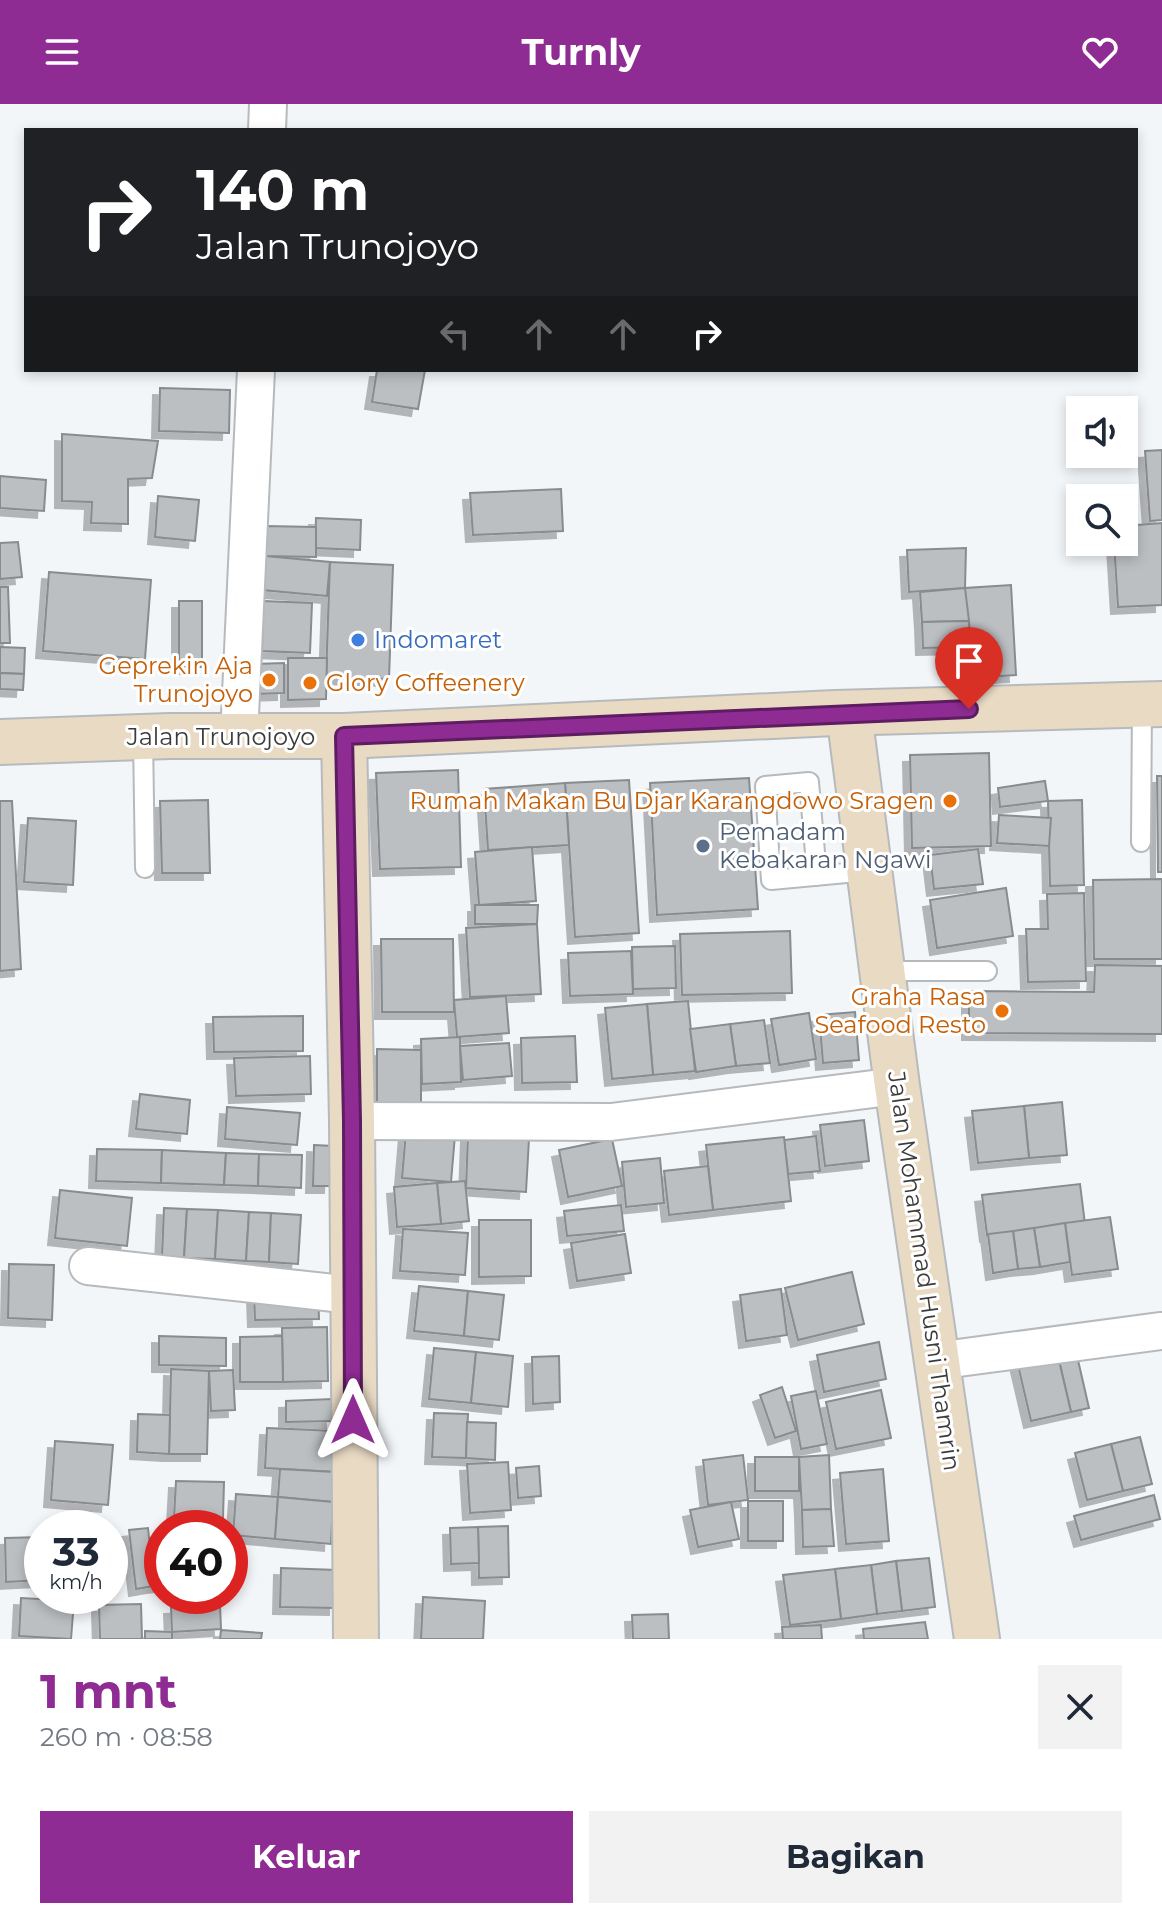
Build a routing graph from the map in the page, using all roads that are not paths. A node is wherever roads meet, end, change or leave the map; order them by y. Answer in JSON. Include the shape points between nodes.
{"nodes":[{"id":1,"x":268,"y":104,"type":"edge"},
{"id":2,"x":267,"y":128,"type":"edge"},
{"id":3,"x":256,"y":372,"type":"edge"},
{"id":4,"x":1152,"y":704,"type":"edge"},
{"id":5,"x":849,"y":713,"type":"junction"},
{"id":6,"x":344,"y":736,"type":"junction"},
{"id":7,"x":143,"y":737,"type":"junction"},
{"id":8,"x":239,"y":737,"type":"junction"},
{"id":9,"x":0,"y":742,"type":"edge"},
{"id":10,"x":1141,"y":842,"type":"dead end"},
{"id":11,"x":145,"y":868,"type":"dead end"},
{"id":12,"x":868,"y":871,"type":"junction"},
{"id":13,"x":817,"y":876,"type":"junction"},
{"id":14,"x":881,"y":971,"type":"junction"},
{"id":15,"x":987,"y":971,"type":"dead end"},
{"id":16,"x":897,"y":1086,"type":"junction"},
{"id":17,"x":352,"y":1121,"type":"junction"},
{"id":18,"x":88,"y":1266,"type":"dead end"},
{"id":19,"x":352,"y":1295,"type":"junction"},
{"id":20,"x":1160,"y":1331,"type":"dead end"},
{"id":21,"x":936,"y":1361,"type":"junction"},
{"id":22,"x":356,"y":1639,"type":"edge"},
{"id":23,"x":977,"y":1639,"type":"edge"}],
"edges":[{"from":1,"to":2,"type":"street"},
{"from":3,"to":8,"type":"street"},
{"from":4,"to":5,"type":"main road","name":"Jalan Trunojoyo"},
{"from":4,"to":10,"type":"lane"},
{"from":5,"to":6,"type":"main road","name":"Jalan Trunojoyo"},
{"from":5,"to":12,"type":"main road","name":"Jalan Mohammad Husni Thamrin"},
{"from":6,"to":8,"type":"main road","name":"Jalan Trunojoyo"},
{"from":6,"to":17,"type":"main road"},
{"from":7,"to":8,"type":"main road","name":"Jalan Trunojoyo"},
{"from":7,"to":9,"type":"main road","name":"Jalan Trunojoyo"},
{"from":7,"to":11,"type":"lane"},
{"from":12,"to":13,"type":"lane"},
{"from":12,"to":14,"type":"main road","name":"Jalan Mohammad Husni Thamrin"},
{"from":13,"to":13,"type":"lane","via":[[771,880],[765,786],[809,782]]},
{"from":14,"to":15,"type":"lane"},
{"from":14,"to":16,"type":"main road","name":"Jalan Mohammad Husni Thamrin"},
{"from":16,"to":17,"type":"street","via":[[611,1122]]},
{"from":16,"to":21,"type":"main road","name":"Jalan Mohammad Husni Thamrin"},
{"from":17,"to":19,"type":"main road"},
{"from":18,"to":19,"type":"street"},
{"from":19,"to":22,"type":"main road"},
{"from":20,"to":21,"type":"street"},
{"from":21,"to":23,"type":"main road","name":"Jalan Mohammad Husni Thamrin"}]}
